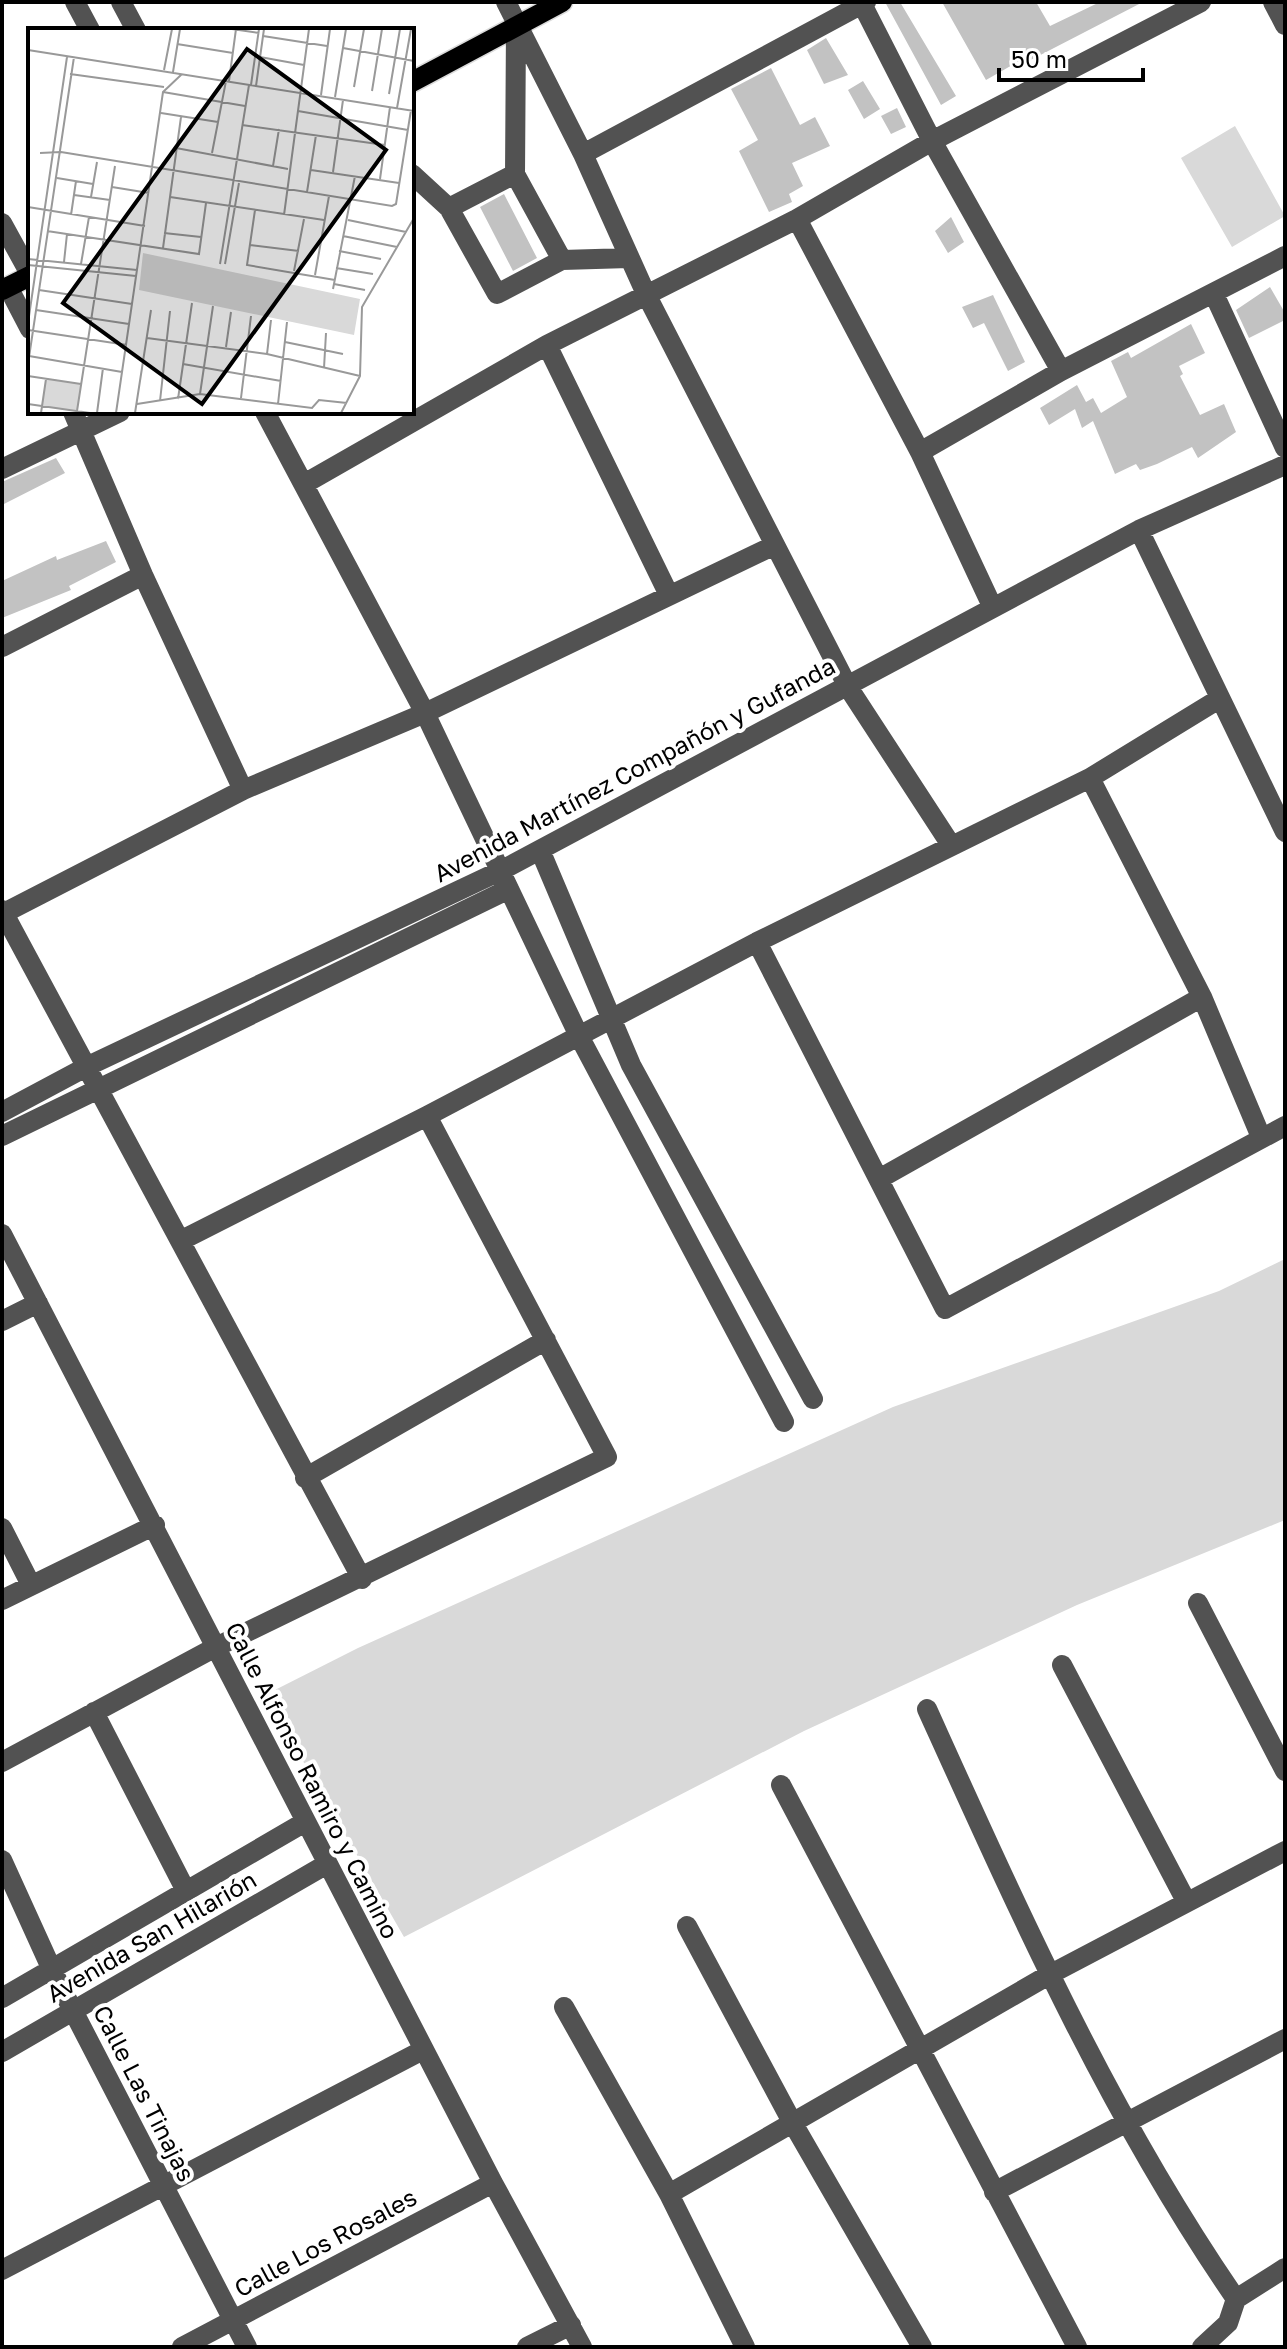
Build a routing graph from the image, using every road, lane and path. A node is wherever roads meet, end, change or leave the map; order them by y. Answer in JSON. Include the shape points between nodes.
{"nodes":[{"id":1,"x":75,"y":2,"type":"edge"},
{"id":2,"x":121,"y":2,"type":"edge"},
{"id":3,"x":506,"y":2,"type":"edge"},
{"id":4,"x":562,"y":2,"type":"edge"},
{"id":5,"x":1201,"y":2,"type":"edge"},
{"id":6,"x":1273,"y":2,"type":"edge"},
{"id":7,"x":863,"y":3,"type":"edge"},
{"id":8,"x":1285,"y":25,"type":"edge"},
{"id":9,"x":518,"y":26,"type":"junction"},
{"id":10,"x":89,"y":28,"type":"edge"},
{"id":11,"x":135,"y":28,"type":"edge"},
{"id":12,"x":414,"y":81,"type":"edge"},
{"id":13,"x":932,"y":141,"type":"junction"},
{"id":14,"x":583,"y":154,"type":"junction"},
{"id":15,"x":515,"y":174,"type":"junction"},
{"id":16,"x":414,"y":176,"type":"edge"},
{"id":17,"x":449,"y":208,"type":"junction"},
{"id":18,"x":797,"y":219,"type":"junction"},
{"id":19,"x":2,"y":223,"type":"edge"},
{"id":20,"x":1285,"y":256,"type":"edge"},
{"id":21,"x":629,"y":258,"type":"junction"},
{"id":22,"x":562,"y":260,"type":"junction"},
{"id":23,"x":28,"y":271,"type":"edge"},
{"id":24,"x":28,"y":276,"type":"edge"},
{"id":25,"x":5,"y":289,"type":"edge"},
{"id":26,"x":646,"y":294,"type":"junction"},
{"id":27,"x":1214,"y":294,"type":"junction"},
{"id":28,"x":28,"y":326,"type":"edge"},
{"id":29,"x":547,"y":345,"type":"junction"},
{"id":30,"x":1061,"y":371,"type":"junction"},
{"id":31,"x":111,"y":414,"type":"edge"},
{"id":32,"x":266,"y":414,"type":"edge"},
{"id":33,"x":78,"y":421,"type":"edge"},
{"id":34,"x":1285,"y":448,"type":"edge"},
{"id":35,"x":920,"y":452,"type":"junction"},
{"id":36,"x":1285,"y":465,"type":"edge"},
{"id":37,"x":2,"y":469,"type":"edge"},
{"id":38,"x":304,"y":484,"type":"junction"},
{"id":39,"x":1139,"y":530,"type":"junction"},
{"id":40,"x":775,"y":545,"type":"junction"},
{"id":41,"x":143,"y":575,"type":"junction"},
{"id":42,"x":669,"y":595,"type":"junction"},
{"id":43,"x":992,"y":606,"type":"junction"},
{"id":44,"x":2,"y":647,"type":"edge"},
{"id":45,"x":848,"y":687,"type":"junction"},
{"id":46,"x":1219,"y":699,"type":"junction"},
{"id":47,"x":425,"y":713,"type":"junction"},
{"id":48,"x":1090,"y":778,"type":"junction"},
{"id":49,"x":243,"y":790,"type":"junction"},
{"id":50,"x":1285,"y":832,"type":"edge"},
{"id":51,"x":951,"y":845,"type":"junction"},
{"id":52,"x":540,"y":850,"type":"junction"},
{"id":53,"x":505,"y":880,"type":"junction"},
{"id":54,"x":3,"y":912,"type":"edge"},
{"id":55,"x":757,"y":942,"type":"junction"},
{"id":56,"x":1202,"y":997,"type":"junction"},
{"id":57,"x":611,"y":1019,"type":"junction"},
{"id":58,"x":579,"y":1036,"type":"junction"},
{"id":59,"x":88,"y":1066,"type":"junction"},
{"id":60,"x":99,"y":1087,"type":"junction"},
{"id":61,"x":2,"y":1112,"type":"edge"},
{"id":62,"x":427,"y":1116,"type":"junction"},
{"id":63,"x":1285,"y":1126,"type":"edge"},
{"id":64,"x":2,"y":1136,"type":"edge"},
{"id":65,"x":1261,"y":1137,"type":"junction"},
{"id":66,"x":879,"y":1179,"type":"junction"},
{"id":67,"x":2,"y":1234,"type":"edge"},
{"id":68,"x":182,"y":1240,"type":"junction"},
{"id":69,"x":38,"y":1303,"type":"junction"},
{"id":70,"x":2,"y":1321,"type":"edge"},
{"id":71,"x":546,"y":1340,"type":"junction"},
{"id":72,"x":813,"y":1399,"type":"dead end"},
{"id":73,"x":784,"y":1422,"type":"dead end"},
{"id":74,"x":305,"y":1478,"type":"junction"},
{"id":75,"x":155,"y":1525,"type":"junction"},
{"id":76,"x":2,"y":1528,"type":"edge"},
{"id":77,"x":362,"y":1579,"type":"junction"},
{"id":78,"x":31,"y":1585,"type":"junction"},
{"id":79,"x":2,"y":1600,"type":"edge"},
{"id":80,"x":1198,"y":1603,"type":"dead end"},
{"id":81,"x":214,"y":1648,"type":"junction"},
{"id":82,"x":1062,"y":1665,"type":"dead end"},
{"id":83,"x":927,"y":1709,"type":"dead end"},
{"id":84,"x":94,"y":1712,"type":"junction"},
{"id":85,"x":2,"y":1762,"type":"edge"},
{"id":86,"x":1285,"y":1771,"type":"edge"},
{"id":87,"x":781,"y":1785,"type":"dead end"},
{"id":88,"x":305,"y":1822,"type":"junction"},
{"id":89,"x":1285,"y":1851,"type":"edge"},
{"id":90,"x":2,"y":1860,"type":"edge"},
{"id":91,"x":327,"y":1864,"type":"junction"},
{"id":92,"x":186,"y":1891,"type":"junction"},
{"id":93,"x":1186,"y":1901,"type":"junction"},
{"id":94,"x":687,"y":1926,"type":"dead end"},
{"id":95,"x":52,"y":1970,"type":"junction"},
{"id":96,"x":1047,"y":1976,"type":"junction"},
{"id":97,"x":2,"y":1998,"type":"edge"},
{"id":98,"x":564,"y":2007,"type":"dead end"},
{"id":99,"x":73,"y":2011,"type":"junction"},
{"id":100,"x":1285,"y":2039,"type":"edge"},
{"id":101,"x":921,"y":2048,"type":"junction"},
{"id":102,"x":423,"y":2050,"type":"junction"},
{"id":103,"x":2,"y":2052,"type":"edge"},
{"id":104,"x":791,"y":2120,"type":"junction"},
{"id":105,"x":1126,"y":2122,"type":"junction"},
{"id":106,"x":493,"y":2183,"type":"junction"},
{"id":107,"x":164,"y":2187,"type":"junction"},
{"id":108,"x":994,"y":2192,"type":"junction"},
{"id":109,"x":669,"y":2194,"type":"junction"},
{"id":110,"x":1285,"y":2268,"type":"edge"},
{"id":111,"x":2,"y":2270,"type":"edge"},
{"id":112,"x":1236,"y":2299,"type":"junction"},
{"id":113,"x":233,"y":2320,"type":"junction"},
{"id":114,"x":571,"y":2325,"type":"junction"},
{"id":115,"x":182,"y":2347,"type":"edge"},
{"id":116,"x":247,"y":2347,"type":"edge"},
{"id":117,"x":527,"y":2347,"type":"edge"},
{"id":118,"x":582,"y":2347,"type":"edge"},
{"id":119,"x":745,"y":2347,"type":"edge"},
{"id":120,"x":922,"y":2347,"type":"edge"},
{"id":121,"x":1077,"y":2347,"type":"edge"},
{"id":122,"x":1202,"y":2347,"type":"edge"}],
"edges":[{"from":1,"to":10,"type":"street"},
{"from":2,"to":11,"type":"street"},
{"from":3,"to":9,"type":"street"},
{"from":4,"to":9,"type":"main road"},
{"from":5,"to":13,"type":"street"},
{"from":6,"to":8,"type":"street"},
{"from":7,"to":13,"type":"street"},
{"from":7,"to":14,"type":"street"},
{"from":9,"to":12,"type":"main road"},
{"from":9,"to":14,"type":"street"},
{"from":9,"to":15,"type":"street"},
{"from":13,"to":18,"type":"street"},
{"from":13,"to":30,"type":"street"},
{"from":14,"to":21,"type":"street"},
{"from":15,"to":17,"type":"street"},
{"from":15,"to":22,"type":"street"},
{"from":16,"to":17,"type":"street"},
{"from":17,"to":22,"type":"street","via":[[497,294]]},
{"from":18,"to":26,"type":"street"},
{"from":18,"to":35,"type":"street"},
{"from":19,"to":23,"type":"street"},
{"from":20,"to":27,"type":"street"},
{"from":21,"to":22,"type":"street"},
{"from":21,"to":26,"type":"street"},
{"from":24,"to":25,"type":"main road"},
{"from":25,"to":28,"type":"street"},
{"from":26,"to":29,"type":"street"},
{"from":26,"to":40,"type":"street"},
{"from":27,"to":30,"type":"street"},
{"from":27,"to":34,"type":"street"},
{"from":29,"to":38,"type":"street"},
{"from":29,"to":42,"type":"street"},
{"from":30,"to":35,"type":"street"},
{"from":31,"to":33,"type":"street"},
{"from":32,"to":38,"type":"street"},
{"from":33,"to":37,"type":"street"},
{"from":33,"to":41,"type":"street"},
{"from":35,"to":43,"type":"street"},
{"from":36,"to":39,"type":"street","name":"Avenida Martínez Compañón y Gufanda"},
{"from":38,"to":47,"type":"street"},
{"from":39,"to":43,"type":"street","name":"Avenida Martínez Compañón y Gufanda"},
{"from":39,"to":46,"type":"street"},
{"from":40,"to":42,"type":"street"},
{"from":40,"to":45,"type":"street"},
{"from":41,"to":44,"type":"street"},
{"from":41,"to":49,"type":"street"},
{"from":42,"to":47,"type":"street"},
{"from":43,"to":45,"type":"street","name":"Avenida Martínez Compañón y Gufanda"},
{"from":45,"to":51,"type":"street"},
{"from":45,"to":52,"type":"street","name":"Avenida Martínez Compañón y Gufanda"},
{"from":46,"to":48,"type":"street"},
{"from":46,"to":50,"type":"street"},
{"from":47,"to":49,"type":"street"},
{"from":47,"to":53,"type":"street"},
{"from":48,"to":51,"type":"street"},
{"from":48,"to":56,"type":"street"},
{"from":49,"to":54,"type":"street"},
{"from":51,"to":55,"type":"street"},
{"from":52,"to":53,"type":"street","name":"Avenida Martínez Compañón y Gufanda"},
{"from":52,"to":57,"type":"street"},
{"from":53,"to":58,"type":"street"},
{"from":53,"to":59,"type":"street","name":"Avenida Martínez Compañón y Gufanda"},
{"from":53,"to":60,"type":"street","name":"Avenida Martínez Compañón y Gufanda"},
{"from":54,"to":59,"type":"street"},
{"from":55,"to":57,"type":"street"},
{"from":55,"to":66,"type":"street"},
{"from":56,"to":65,"type":"street"},
{"from":56,"to":66,"type":"street"},
{"from":57,"to":58,"type":"street"},
{"from":57,"to":72,"type":"street"},
{"from":58,"to":62,"type":"street"},
{"from":58,"to":73,"type":"street"},
{"from":59,"to":60,"type":"street"},
{"from":59,"to":61,"type":"street","name":"Avenida Martínez Compañón y Gufanda"},
{"from":60,"to":64,"type":"street","name":"Avenida Martínez Compañón y Gufanda"},
{"from":60,"to":68,"type":"street"},
{"from":62,"to":68,"type":"street"},
{"from":62,"to":71,"type":"street"},
{"from":63,"to":65,"type":"street"},
{"from":65,"to":66,"type":"street","via":[[945,1309]]},
{"from":67,"to":69,"type":"street","name":"Calle Alfonso Ramiro y Camino"},
{"from":68,"to":74,"type":"street"},
{"from":69,"to":70,"type":"street"},
{"from":69,"to":75,"type":"street","name":"Calle Alfonso Ramiro y Camino"},
{"from":71,"to":74,"type":"street"},
{"from":71,"to":77,"type":"street","via":[[607,1457]]},
{"from":74,"to":77,"type":"street"},
{"from":75,"to":78,"type":"street"},
{"from":75,"to":81,"type":"street","name":"Calle Alfonso Ramiro y Camino"},
{"from":76,"to":78,"type":"street"},
{"from":77,"to":81,"type":"street"},
{"from":78,"to":79,"type":"street"},
{"from":80,"to":86,"type":"street"},
{"from":81,"to":84,"type":"street"},
{"from":81,"to":88,"type":"street","name":"Calle Alfonso Ramiro y Camino"},
{"from":82,"to":93,"type":"street"},
{"from":83,"to":96,"type":"street"},
{"from":84,"to":85,"type":"street"},
{"from":84,"to":92,"type":"street"},
{"from":87,"to":101,"type":"street"},
{"from":88,"to":91,"type":"street","name":"Calle Alfonso Ramiro y Camino"},
{"from":88,"to":92,"type":"street","name":"Avenida San Hilarión"},
{"from":89,"to":93,"type":"street"},
{"from":90,"to":95,"type":"street","name":"Calle Las Tinajas"},
{"from":91,"to":99,"type":"street","name":"Avenida San Hilarión"},
{"from":91,"to":102,"type":"street","name":"Calle Alfonso Ramiro y Camino"},
{"from":92,"to":95,"type":"street","name":"Avenida San Hilarión"},
{"from":93,"to":96,"type":"street"},
{"from":94,"to":104,"type":"street"},
{"from":95,"to":97,"type":"street","name":"Avenida San Hilarión"},
{"from":95,"to":99,"type":"street","name":"Calle Las Tinajas"},
{"from":96,"to":101,"type":"street"},
{"from":96,"to":105,"type":"street"},
{"from":98,"to":109,"type":"street"},
{"from":99,"to":103,"type":"street","name":"Avenida San Hilarión"},
{"from":99,"to":107,"type":"street","name":"Calle Las Tinajas"},
{"from":100,"to":105,"type":"street"},
{"from":101,"to":104,"type":"street"},
{"from":101,"to":108,"type":"street"},
{"from":102,"to":106,"type":"street","name":"Calle Alfonso Ramiro y Camino"},
{"from":102,"to":107,"type":"street"},
{"from":104,"to":109,"type":"street"},
{"from":104,"to":120,"type":"street"},
{"from":105,"to":108,"type":"street"},
{"from":105,"to":112,"type":"street"},
{"from":106,"to":113,"type":"street","name":"Calle Los Rosales"},
{"from":106,"to":114,"type":"street","name":"Calle Alfonso Ramiro y Camino"},
{"from":107,"to":111,"type":"street"},
{"from":107,"to":113,"type":"street","name":"Calle Las Tinajas"},
{"from":108,"to":121,"type":"street"},
{"from":109,"to":119,"type":"street"},
{"from":110,"to":112,"type":"street"},
{"from":112,"to":122,"type":"street","via":[[1228,2323]]},
{"from":113,"to":115,"type":"street","name":"Calle Los Rosales"},
{"from":113,"to":116,"type":"street","name":"Calle Las Tinajas"},
{"from":114,"to":117,"type":"street"},
{"from":114,"to":118,"type":"street","name":"Calle Alfonso Ramiro y Camino"}]}
